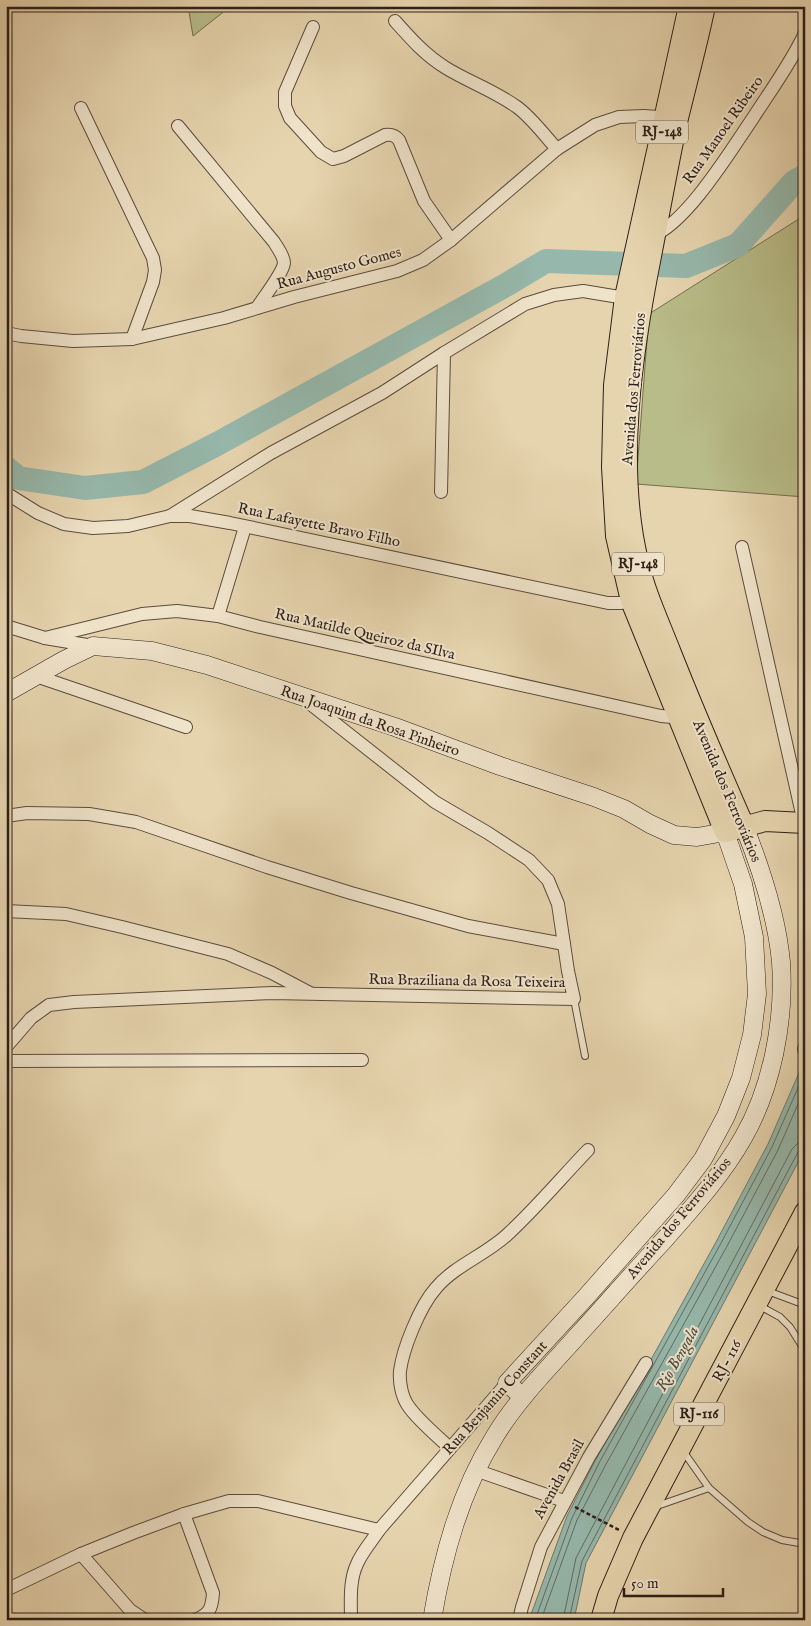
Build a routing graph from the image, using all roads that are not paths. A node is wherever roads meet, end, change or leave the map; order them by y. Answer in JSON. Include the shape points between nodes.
{"nodes":[{"id":1,"x":689,"y":6,"type":"edge"},
{"id":2,"x":705,"y":6,"type":"edge"},
{"id":3,"x":396,"y":21,"type":"dead end"},
{"id":4,"x":313,"y":27,"type":"dead end"},
{"id":5,"x":805,"y":33,"type":"edge"},
{"id":6,"x":81,"y":108,"type":"dead end"},
{"id":7,"x":672,"y":118,"type":"junction"},
{"id":8,"x":178,"y":126,"type":"dead end"},
{"id":9,"x":557,"y":149,"type":"junction"},
{"id":10,"x":452,"y":240,"type":"junction"},
{"id":11,"x":644,"y":248,"type":"junction"},
{"id":12,"x":635,"y":291,"type":"junction"},
{"id":13,"x":257,"y":308,"type":"junction"},
{"id":14,"x":6,"y":333,"type":"edge"},
{"id":15,"x":132,"y":339,"type":"junction"},
{"id":16,"x":444,"y":353,"type":"junction"},
{"id":17,"x":441,"y":492,"type":"dead end"},
{"id":18,"x":6,"y":493,"type":"edge"},
{"id":19,"x":170,"y":516,"type":"junction"},
{"id":20,"x":245,"y":527,"type":"junction"},
{"id":21,"x":742,"y":547,"type":"dead end"},
{"id":22,"x":639,"y":599,"type":"junction"},
{"id":23,"x":218,"y":616,"type":"junction"},
{"id":24,"x":6,"y":626,"type":"edge"},
{"id":25,"x":45,"y":638,"type":"junction"},
{"id":26,"x":92,"y":646,"type":"junction"},
{"id":27,"x":36,"y":676,"type":"junction"},
{"id":28,"x":6,"y":693,"type":"edge"},
{"id":29,"x":301,"y":696,"type":"junction"},
{"id":30,"x":687,"y":718,"type":"junction"},
{"id":31,"x":186,"y":727,"type":"dead end"},
{"id":32,"x":6,"y":816,"type":"edge"},
{"id":33,"x":804,"y":823,"type":"edge"},
{"id":34,"x":744,"y":826,"type":"junction"},
{"id":35,"x":725,"y":832,"type":"junction"},
{"id":36,"x":6,"y":911,"type":"edge"},
{"id":37,"x":564,"y":944,"type":"junction"},
{"id":38,"x":313,"y":994,"type":"junction"},
{"id":39,"x":574,"y":999,"type":"junction"},
{"id":40,"x":6,"y":1047,"type":"edge"},
{"id":41,"x":584,"y":1056,"type":"dead end"},
{"id":42,"x":362,"y":1060,"type":"dead end"},
{"id":43,"x":6,"y":1061,"type":"edge"},
{"id":44,"x":588,"y":1150,"type":"dead end"},
{"id":45,"x":805,"y":1212,"type":"edge"},
{"id":46,"x":760,"y":1297,"type":"junction"},
{"id":47,"x":805,"y":1305,"type":"edge"},
{"id":48,"x":805,"y":1351,"type":"edge"},
{"id":49,"x":646,"y":1363,"type":"dead end"},
{"id":50,"x":507,"y":1382,"type":"junction"},
{"id":51,"x":523,"y":1397,"type":"junction"},
{"id":52,"x":450,"y":1448,"type":"junction"},
{"id":53,"x":681,"y":1448,"type":"junction"},
{"id":54,"x":475,"y":1470,"type":"junction"},
{"id":55,"x":709,"y":1488,"type":"junction"},
{"id":56,"x":567,"y":1503,"type":"junction"},
{"id":57,"x":649,"y":1509,"type":"junction"},
{"id":58,"x":184,"y":1514,"type":"junction"},
{"id":59,"x":379,"y":1530,"type":"junction"},
{"id":60,"x":805,"y":1544,"type":"edge"},
{"id":61,"x":81,"y":1554,"type":"junction"},
{"id":62,"x":6,"y":1590,"type":"edge"},
{"id":63,"x":145,"y":1620,"type":"edge"},
{"id":64,"x":195,"y":1620,"type":"edge"},
{"id":65,"x":351,"y":1620,"type":"edge"},
{"id":66,"x":432,"y":1620,"type":"edge"},
{"id":67,"x":519,"y":1620,"type":"edge"},
{"id":68,"x":601,"y":1620,"type":"edge"}],
"edges":[{"from":1,"to":7,"type":"main road","number":"RJ-148"},
{"from":2,"to":7,"type":"main road"},
{"from":3,"to":9,"type":"street","via":[[426,54],[518,108]]},
{"from":4,"to":10,"type":"street","via":[[285,92],[285,106],[290,118],[321,152],[333,158],[344,156],[385,135],[396,136],[424,201]]},
{"from":5,"to":11,"type":"street","name":"Rua Manoel Ribeiro","via":[[795,54],[725,160],[689,207]]},
{"from":6,"to":15,"type":"street","via":[[153,258],[153,282]]},
{"from":7,"to":9,"type":"street","name":"Rua Augusto Gomes","via":[[619,117],[595,125]]},
{"from":7,"to":11,"type":"main road"},
{"from":8,"to":13,"type":"street","via":[[281,253],[284,262],[281,270]]},
{"from":9,"to":10,"type":"street","name":"Rua Augusto Gomes"},
{"from":10,"to":13,"type":"street","name":"Rua Augusto Gomes","via":[[423,260],[397,271]]},
{"from":11,"to":12,"type":"main road"},
{"from":12,"to":16,"type":"street","via":[[583,290],[525,304]]},
{"from":12,"to":22,"type":"main road","number":"RJ-148","via":[[614,385],[612,467],[616,536]]},
{"from":13,"to":15,"type":"street","name":"Rua Augusto Gomes"},
{"from":14,"to":15,"type":"street","name":"Rua Augusto Gomes","via":[[73,341]]},
{"from":16,"to":17,"type":"street"},
{"from":16,"to":19,"type":"street","via":[[382,393],[271,453]]},
{"from":18,"to":19,"type":"street","name":"Rua Lafayette Bravo Filho","via":[[38,513],[64,524],[93,528],[128,526]]},
{"from":19,"to":20,"type":"street","name":"Rua Lafayette Bravo Filho","via":[[190,516]]},
{"from":20,"to":22,"type":"street","name":"Rua Lafayette Bravo Filho","via":[[608,603]]},
{"from":20,"to":23,"type":"street"},
{"from":21,"to":33,"type":"street"},
{"from":22,"to":30,"type":"main road","number":"RJ-148"},
{"from":23,"to":25,"type":"street","name":"Rua Matilde Queiroz da SIlva","via":[[177,611],[142,614]]},
{"from":23,"to":30,"type":"street","name":"Rua Matilde Queiroz da SIlva","via":[[651,714]]},
{"from":24,"to":25,"type":"street","name":"Rua Joaquim da Rosa Pinheiro"},
{"from":25,"to":26,"type":"street","name":"Rua Joaquim da Rosa Pinheiro"},
{"from":26,"to":27,"type":"main road"},
{"from":26,"to":29,"type":"main road","name":"Rua Joaquim da Rosa Pinheiro","via":[[152,652],[207,665]]},
{"from":27,"to":28,"type":"main road"},
{"from":27,"to":31,"type":"street"},
{"from":29,"to":35,"type":"main road","name":"Rua Joaquim da Rosa Pinheiro","via":[[594,797],[674,835],[697,837]]},
{"from":29,"to":37,"type":"street","name":"Rua Braziliana da Rosa Teixeira","via":[[435,802],[529,860],[548,880],[558,904]]},
{"from":30,"to":34,"type":"main road","name":"Avenida dos Ferroviários","number":"RJ-148"},
{"from":30,"to":35,"type":"main road","number":"RJ-148"},
{"from":32,"to":37,"type":"street","via":[[89,814],[136,822],[351,893],[468,926]]},
{"from":33,"to":34,"type":"main road","via":[[765,821]]},
{"from":34,"to":35,"type":"main road"},
{"from":34,"to":51,"type":"main road","name":"Avenida dos Ferroviários","number":"RJ-148","via":[[767,894],[781,961],[778,1030],[761,1098],[744,1137],[724,1168]]},
{"from":35,"to":50,"type":"main road","name":"Rua Benjamin Constant","number":"RJ-148","via":[[743,884],[754,937],[758,994],[742,1078],[703,1160],[676,1195]]},
{"from":36,"to":38,"type":"street","via":[[66,914],[228,954]]},
{"from":37,"to":39,"type":"street","name":"Rua Braziliana da Rosa Teixeira"},
{"from":38,"to":39,"type":"street","name":"Rua Braziliana da Rosa Teixeira"},
{"from":38,"to":40,"type":"street","name":"Rua Braziliana da Rosa Teixeira","via":[[74,1002],[49,1006],[31,1018]]},
{"from":39,"to":41,"type":"lane"},
{"from":42,"to":43,"type":"street"},
{"from":44,"to":52,"type":"street","via":[[509,1234],[436,1287],[419,1314],[403,1356],[401,1391],[410,1408]]},
{"from":45,"to":46,"type":"main road","name":"RJ- 116","number":"RJ-116"},
{"from":46,"to":47,"type":"lane"},
{"from":46,"to":48,"type":"lane","via":[[790,1327]]},
{"from":46,"to":53,"type":"main road","name":"RJ- 116","number":"RJ-116"},
{"from":49,"to":56,"type":"street","name":"Avenida Brasil","via":[[589,1457]]},
{"from":50,"to":51,"type":"main road"},
{"from":50,"to":52,"type":"street","name":"Rua Benjamin Constant"},
{"from":51,"to":54,"type":"main road","name":"Avenida dos Ferroviários","number":"RJ-148"},
{"from":52,"to":59,"type":"street","name":"Rua Benjamin Constant"},
{"from":53,"to":55,"type":"lane"},
{"from":53,"to":57,"type":"main road","name":"RJ- 116","number":"RJ-116"},
{"from":54,"to":56,"type":"street"},
{"from":54,"to":66,"type":"main road","name":"Avenida dos Ferroviários","number":"RJ-148","via":[[454,1522]]},
{"from":55,"to":57,"type":"lane"},
{"from":55,"to":60,"type":"lane","via":[[762,1532]]},
{"from":56,"to":67,"type":"street","name":"Avenida Brasil","via":[[541,1547]]},
{"from":57,"to":68,"type":"main road","name":"RJ- 116","number":"RJ-116","via":[[608,1596]]},
{"from":58,"to":59,"type":"street","via":[[229,1502],[258,1501]]},
{"from":58,"to":61,"type":"street"},
{"from":58,"to":64,"type":"street","via":[[213,1592],[210,1610]]},
{"from":59,"to":65,"type":"street","name":"Rua Benjamin Constant","via":[[356,1564]]},
{"from":61,"to":62,"type":"street"},
{"from":61,"to":63,"type":"street","via":[[130,1610]]}]}
